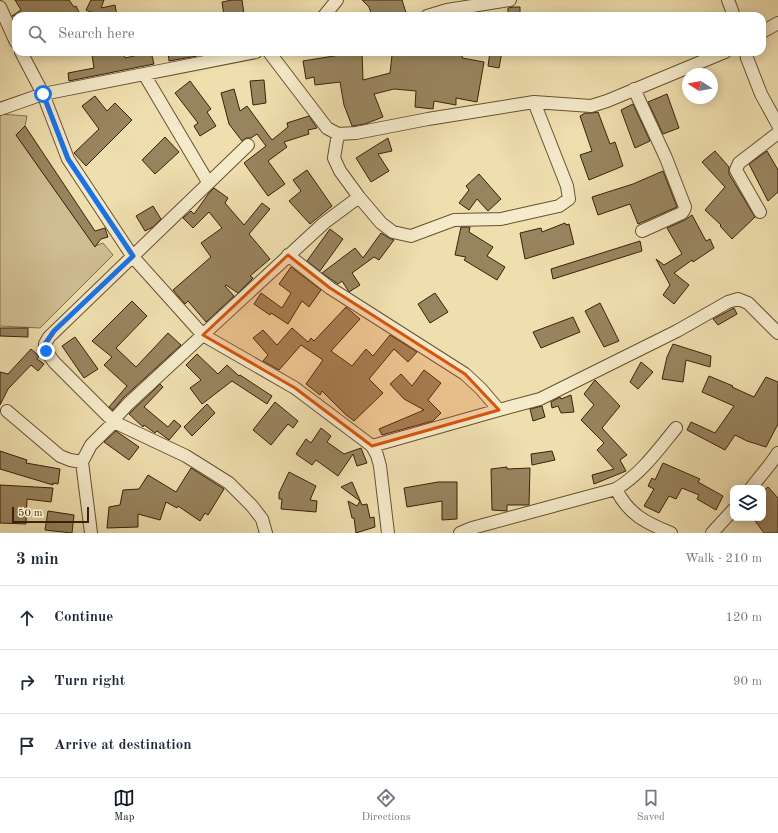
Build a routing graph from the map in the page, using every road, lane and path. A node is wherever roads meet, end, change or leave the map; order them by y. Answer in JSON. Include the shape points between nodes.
{"nodes":[{"id":1,"x":337,"y":0,"type":"edge"},
{"id":2,"x":510,"y":0,"type":"edge"},
{"id":3,"x":728,"y":0,"type":"edge"},
{"id":4,"x":0,"y":7,"type":"edge"},
{"id":5,"x":327,"y":12,"type":"edge"},
{"id":6,"x":440,"y":12,"type":"edge"},
{"id":7,"x":732,"y":12,"type":"edge"},
{"id":8,"x":778,"y":23,"type":"edge"},
{"id":9,"x":766,"y":30,"type":"edge"},
{"id":10,"x":12,"y":33,"type":"edge"},
{"id":11,"x":23,"y":56,"type":"edge"},
{"id":12,"x":236,"y":56,"type":"edge"},
{"id":13,"x":272,"y":56,"type":"edge"},
{"id":14,"x":715,"y":56,"type":"edge"},
{"id":15,"x":747,"y":56,"type":"edge"},
{"id":16,"x":144,"y":74,"type":"junction"},
{"id":17,"x":634,"y":89,"type":"junction"},
{"id":18,"x":43,"y":94,"type":"junction"},
{"id":19,"x":534,"y":102,"type":"junction"},
{"id":20,"x":0,"y":109,"type":"edge"},
{"id":21,"x":778,"y":125,"type":"edge"},
{"id":22,"x":778,"y":133,"type":"edge"},
{"id":23,"x":338,"y":134,"type":"junction"},
{"id":24,"x":248,"y":145,"type":"dead end"},
{"id":25,"x":208,"y":182,"type":"junction"},
{"id":26,"x":359,"y":197,"type":"junction"},
{"id":27,"x":760,"y":212,"type":"dead end"},
{"id":28,"x":642,"y":231,"type":"dead end"},
{"id":29,"x":288,"y":255,"type":"junction"},
{"id":30,"x":133,"y":256,"type":"junction"},
{"id":31,"x":778,"y":333,"type":"edge"},
{"id":32,"x":203,"y":335,"type":"junction"},
{"id":33,"x":499,"y":410,"type":"junction"},
{"id":34,"x":7,"y":411,"type":"dead end"},
{"id":35,"x":114,"y":422,"type":"junction"},
{"id":36,"x":676,"y":428,"type":"dead end"},
{"id":37,"x":372,"y":446,"type":"junction"},
{"id":38,"x":778,"y":452,"type":"edge"},
{"id":39,"x":82,"y":462,"type":"junction"},
{"id":40,"x":754,"y":485,"type":"edge"},
{"id":41,"x":616,"y":489,"type":"junction"},
{"id":42,"x":730,"y":513,"type":"edge"},
{"id":43,"x":91,"y":533,"type":"edge"},
{"id":44,"x":266,"y":533,"type":"edge"},
{"id":45,"x":388,"y":533,"type":"edge"},
{"id":46,"x":460,"y":533,"type":"edge"},
{"id":47,"x":671,"y":533,"type":"edge"},
{"id":48,"x":712,"y":533,"type":"edge"}],
"edges":[{"from":1,"to":5,"type":"street"},
{"from":2,"to":6,"type":"street"},
{"from":3,"to":7,"type":"street"},
{"from":4,"to":10,"type":"street"},
{"from":8,"to":9,"type":"street"},
{"from":11,"to":18,"type":"street"},
{"from":12,"to":16,"type":"street"},
{"from":13,"to":23,"type":"street","via":[[326,128]]},
{"from":14,"to":17,"type":"street"},
{"from":15,"to":21,"type":"street","via":[[761,94]]},
{"from":16,"to":18,"type":"street"},
{"from":16,"to":25,"type":"street"},
{"from":17,"to":19,"type":"street","via":[[591,106]]},
{"from":17,"to":28,"type":"street","via":[[685,206],[682,213]]},
{"from":18,"to":20,"type":"street"},
{"from":18,"to":30,"type":"street","via":[[68,159]]},
{"from":19,"to":23,"type":"street"},
{"from":19,"to":26,"type":"street","via":[[567,186],[569,199],[559,206],[501,219],[454,220],[411,236],[393,232],[381,223]]},
{"from":22,"to":27,"type":"street","via":[[739,163],[736,170]]},
{"from":23,"to":26,"type":"street","via":[[334,158]]},
{"from":24,"to":25,"type":"street"},
{"from":25,"to":30,"type":"street"},
{"from":26,"to":29,"type":"street","via":[[324,223]]},
{"from":29,"to":32,"type":"street"},
{"from":29,"to":33,"type":"street","via":[[330,288],[465,374]]},
{"from":30,"to":32,"type":"street"},
{"from":30,"to":35,"type":"street","via":[[54,331],[45,344],[46,351],[54,362]]},
{"from":31,"to":33,"type":"street","via":[[748,303],[738,299],[540,399]]},
{"from":32,"to":35,"type":"street","via":[[128,404]]},
{"from":32,"to":37,"type":"street","via":[[294,388]]},
{"from":33,"to":37,"type":"street"},
{"from":34,"to":39,"type":"street","via":[[60,456]]},
{"from":35,"to":39,"type":"street","via":[[92,445]]},
{"from":35,"to":44,"type":"street","via":[[186,456],[229,483],[262,519]]},
{"from":36,"to":41,"type":"street","via":[[644,466],[628,482]]},
{"from":37,"to":45,"type":"street","via":[[380,466]]},
{"from":38,"to":40,"type":"street"},
{"from":39,"to":43,"type":"street"},
{"from":41,"to":46,"type":"street"},
{"from":41,"to":47,"type":"street","via":[[631,511],[652,525]]},
{"from":42,"to":48,"type":"street"}]}
